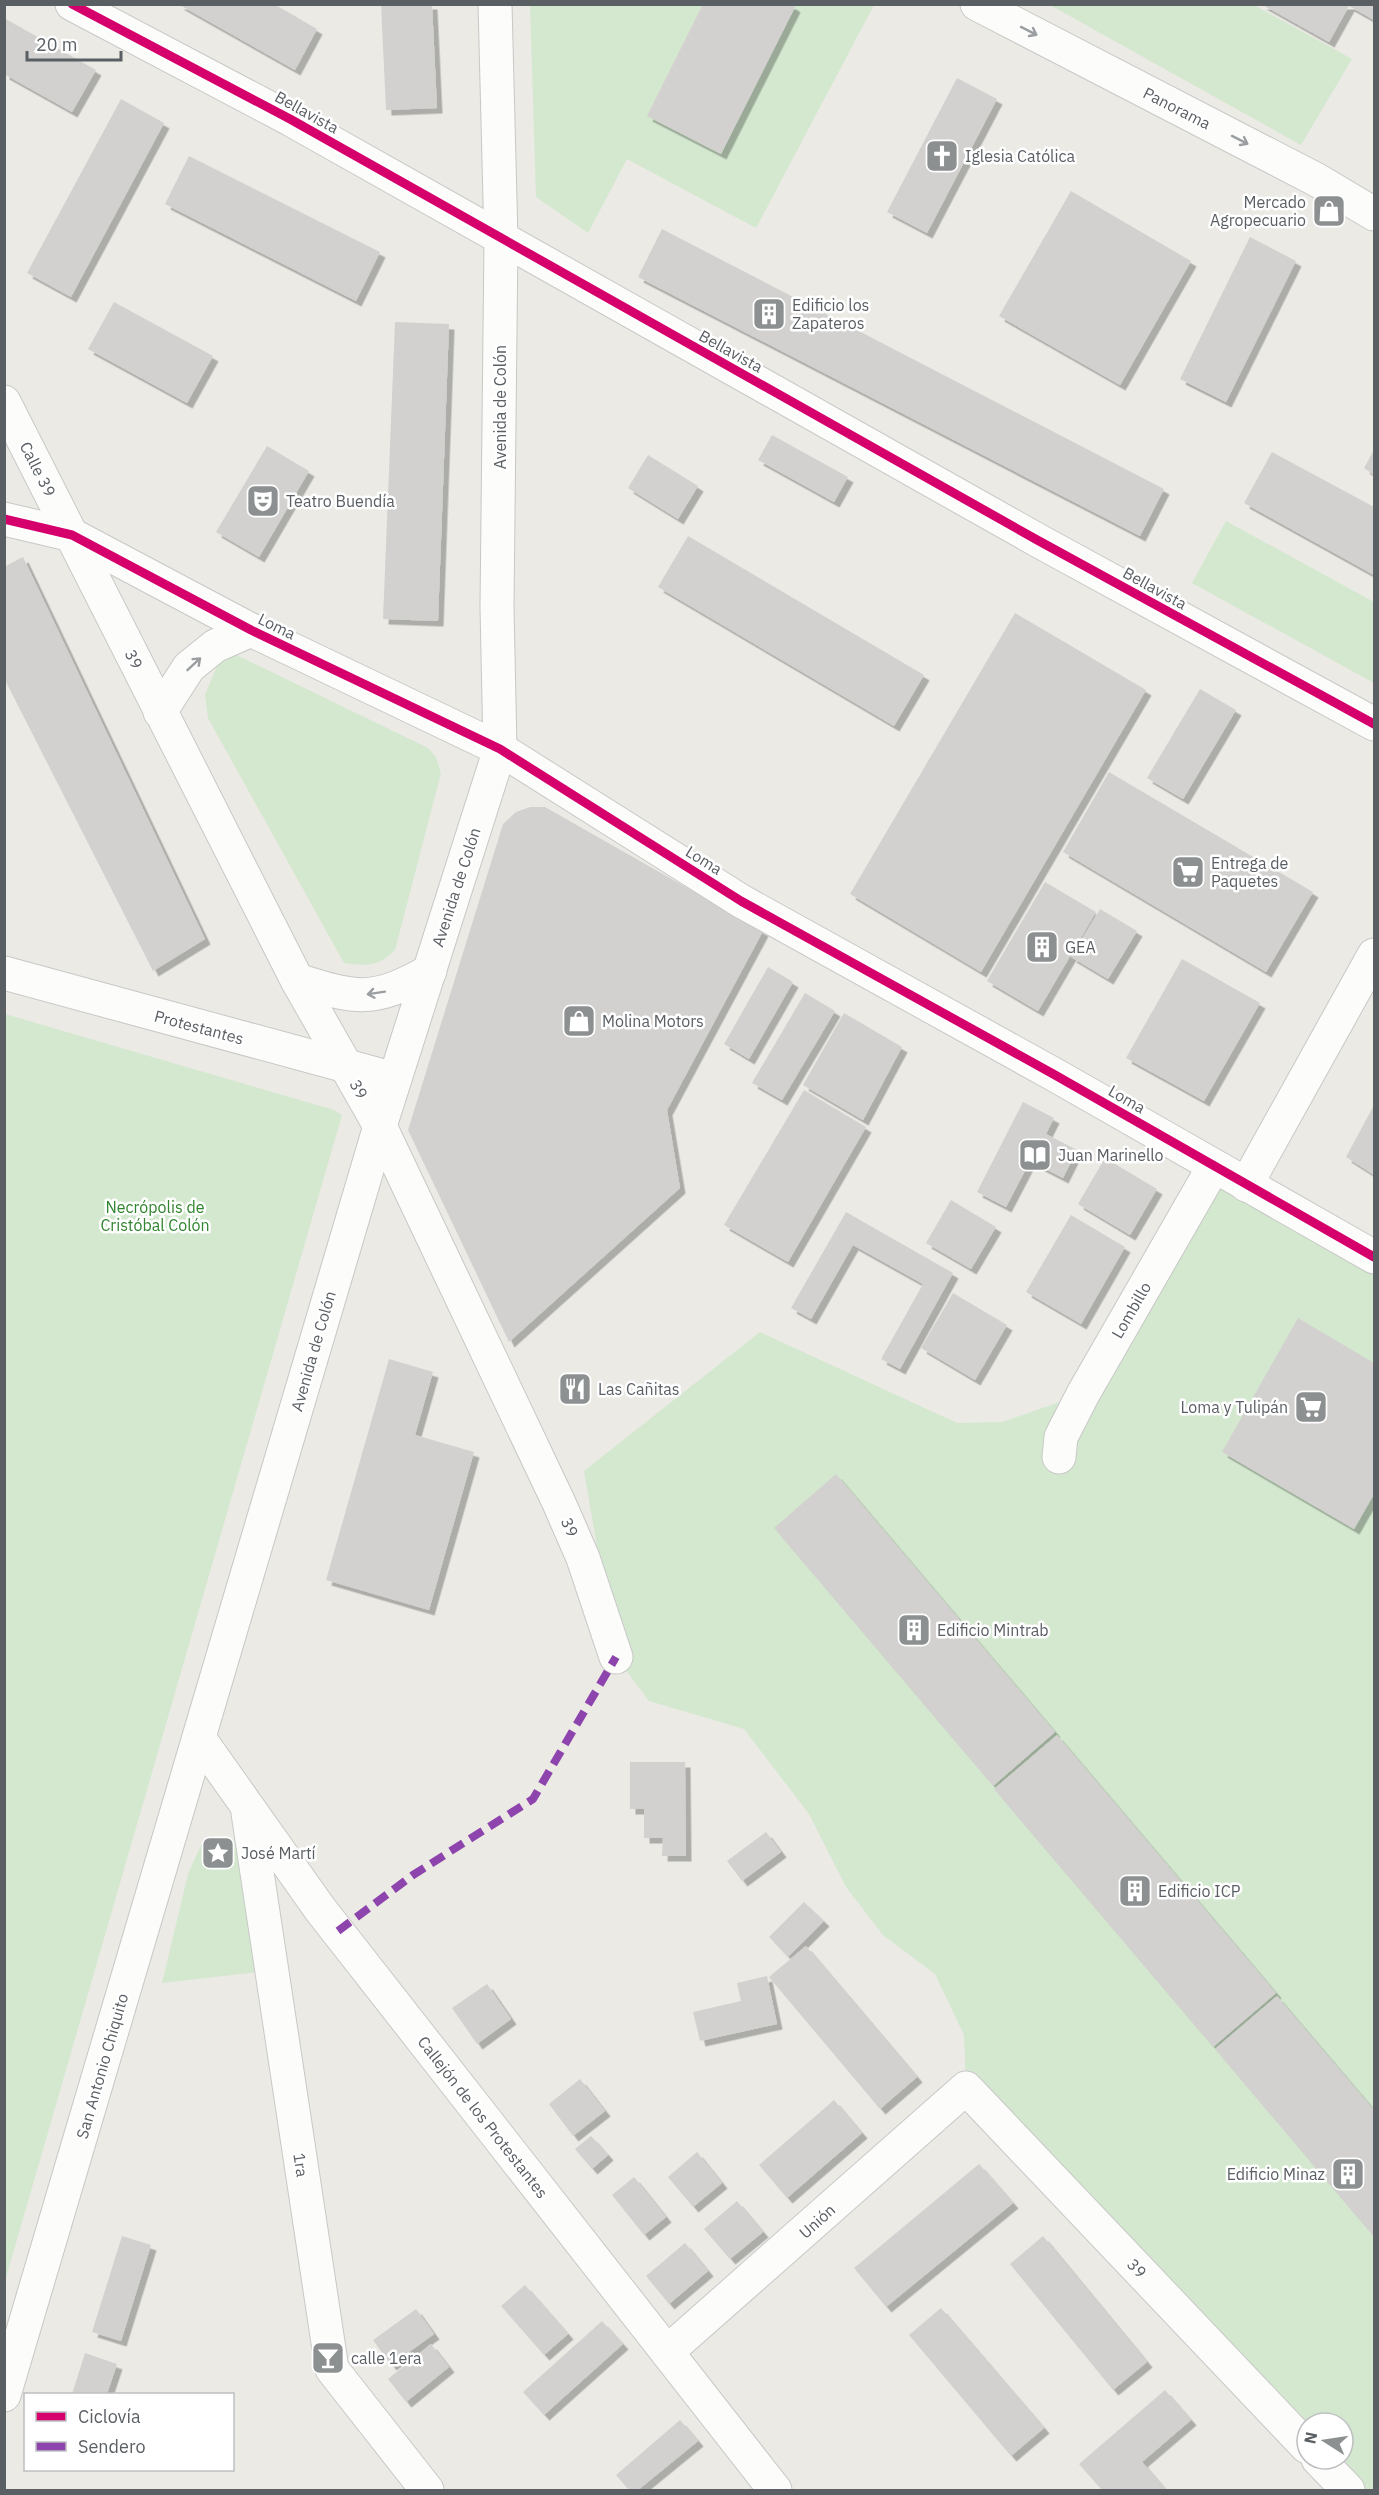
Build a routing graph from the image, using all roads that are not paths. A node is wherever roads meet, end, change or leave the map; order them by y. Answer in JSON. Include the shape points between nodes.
{"nodes":[{"id":1,"x":72,"y":4,"type":"edge"},
{"id":2,"x":495,"y":4,"type":"edge"},
{"id":3,"x":977,"y":4,"type":"edge"},
{"id":4,"x":1374,"y":214,"type":"edge"},
{"id":5,"x":501,"y":240,"type":"junction"},
{"id":6,"x":9,"y":424,"type":"edge"},
{"id":7,"x":4,"y":519,"type":"edge"},
{"id":8,"x":72,"y":535,"type":"junction"},
{"id":9,"x":251,"y":630,"type":"junction"},
{"id":10,"x":160,"y":711,"type":"junction"},
{"id":11,"x":1374,"y":724,"type":"edge"},
{"id":12,"x":500,"y":749,"type":"junction"},
{"id":13,"x":1374,"y":955,"type":"edge"},
{"id":14,"x":430,"y":971,"type":"junction"},
{"id":15,"x":4,"y":973,"type":"edge"},
{"id":16,"x":297,"y":980,"type":"junction"},
{"id":17,"x":346,"y":1067,"type":"junction"},
{"id":18,"x":394,"y":1079,"type":"junction"},
{"id":19,"x":380,"y":1126,"type":"junction"},
{"id":20,"x":1214,"y":1166,"type":"junction"},
{"id":21,"x":1246,"y":1185,"type":"junction"},
{"id":22,"x":1374,"y":1257,"type":"edge"},
{"id":23,"x":1059,"y":1457,"type":"dead end"},
{"id":24,"x":616,"y":1657,"type":"dead end"},
{"id":25,"x":199,"y":1738,"type":"junction"},
{"id":26,"x":247,"y":1808,"type":"junction"},
{"id":27,"x":966,"y":2088,"type":"joint"},
{"id":28,"x":667,"y":2352,"type":"junction"},
{"id":29,"x":4,"y":2395,"type":"edge"},
{"id":30,"x":1295,"y":2434,"type":"edge"},
{"id":31,"x":1330,"y":2471,"type":"edge"},
{"id":32,"x":427,"y":2490,"type":"edge"},
{"id":33,"x":775,"y":2490,"type":"edge"},
{"id":34,"x":1348,"y":2490,"type":"edge"}],
"edges":[{"from":1,"to":5,"type":"street","name":"Bellavista","via":[[290,119]]},
{"from":2,"to":5,"type":"street","name":"Avenida de Colón"},
{"from":3,"to":4,"type":"street","name":"Panorama","one_way":true,"via":[[1317,180]]},
{"from":5,"to":11,"type":"street","name":"Bellavista"},
{"from":5,"to":12,"type":"street","name":"Avenida de Colón","via":[[497,607]]},
{"from":6,"to":8,"type":"street","name":"Calle 39"},
{"from":7,"to":8,"type":"street","name":"Loma"},
{"from":8,"to":9,"type":"street","name":"Loma"},
{"from":8,"to":10,"type":"street","name":"39"},
{"from":10,"to":9,"type":"street","one_way":true,"via":[[189,667],[215,646]]},
{"from":9,"to":12,"type":"street","name":"Loma"},
{"from":10,"to":16,"type":"street","name":"39"},
{"from":12,"to":14,"type":"street","name":"Avenida de Colón"},
{"from":12,"to":20,"type":"street","name":"Loma","via":[[741,901]]},
{"from":13,"to":21,"type":"street"},
{"from":14,"to":16,"type":"street","one_way":true,"via":[[400,988],[374,995],[341,994]]},
{"from":14,"to":18,"type":"street","name":"Avenida de Colón"},
{"from":15,"to":17,"type":"street","name":"Protestantes"},
{"from":16,"to":17,"type":"street","name":"39"},
{"from":17,"to":18,"type":"street","name":"Protestantes"},
{"from":17,"to":19,"type":"street","name":"39"},
{"from":18,"to":19,"type":"street","name":"Avenida de Colón"},
{"from":19,"to":24,"type":"street","name":"39","via":[[559,1503],[583,1558]]},
{"from":19,"to":25,"type":"street","name":"Avenida de Colón"},
{"from":20,"to":21,"type":"street","name":"Loma"},
{"from":20,"to":23,"type":"street","name":"Lombillo","via":[[1083,1394],[1061,1437]]},
{"from":21,"to":22,"type":"street","name":"Loma"},
{"from":25,"to":26,"type":"street","name":"Callejón de los Protestantes"},
{"from":25,"to":29,"type":"street","name":"San Antonio Chiquito"},
{"from":26,"to":28,"type":"street","name":"Callejón de los Protestantes","via":[[320,1909]]},
{"from":26,"to":32,"type":"street","name":"1ra","via":[[332,2369]]},
{"from":27,"to":28,"type":"street","name":"Unión"},
{"from":27,"to":30,"type":"street","name":"39"},
{"from":28,"to":33,"type":"street","name":"Callejón de los Protestantes"},
{"from":31,"to":34,"type":"street"}]}
